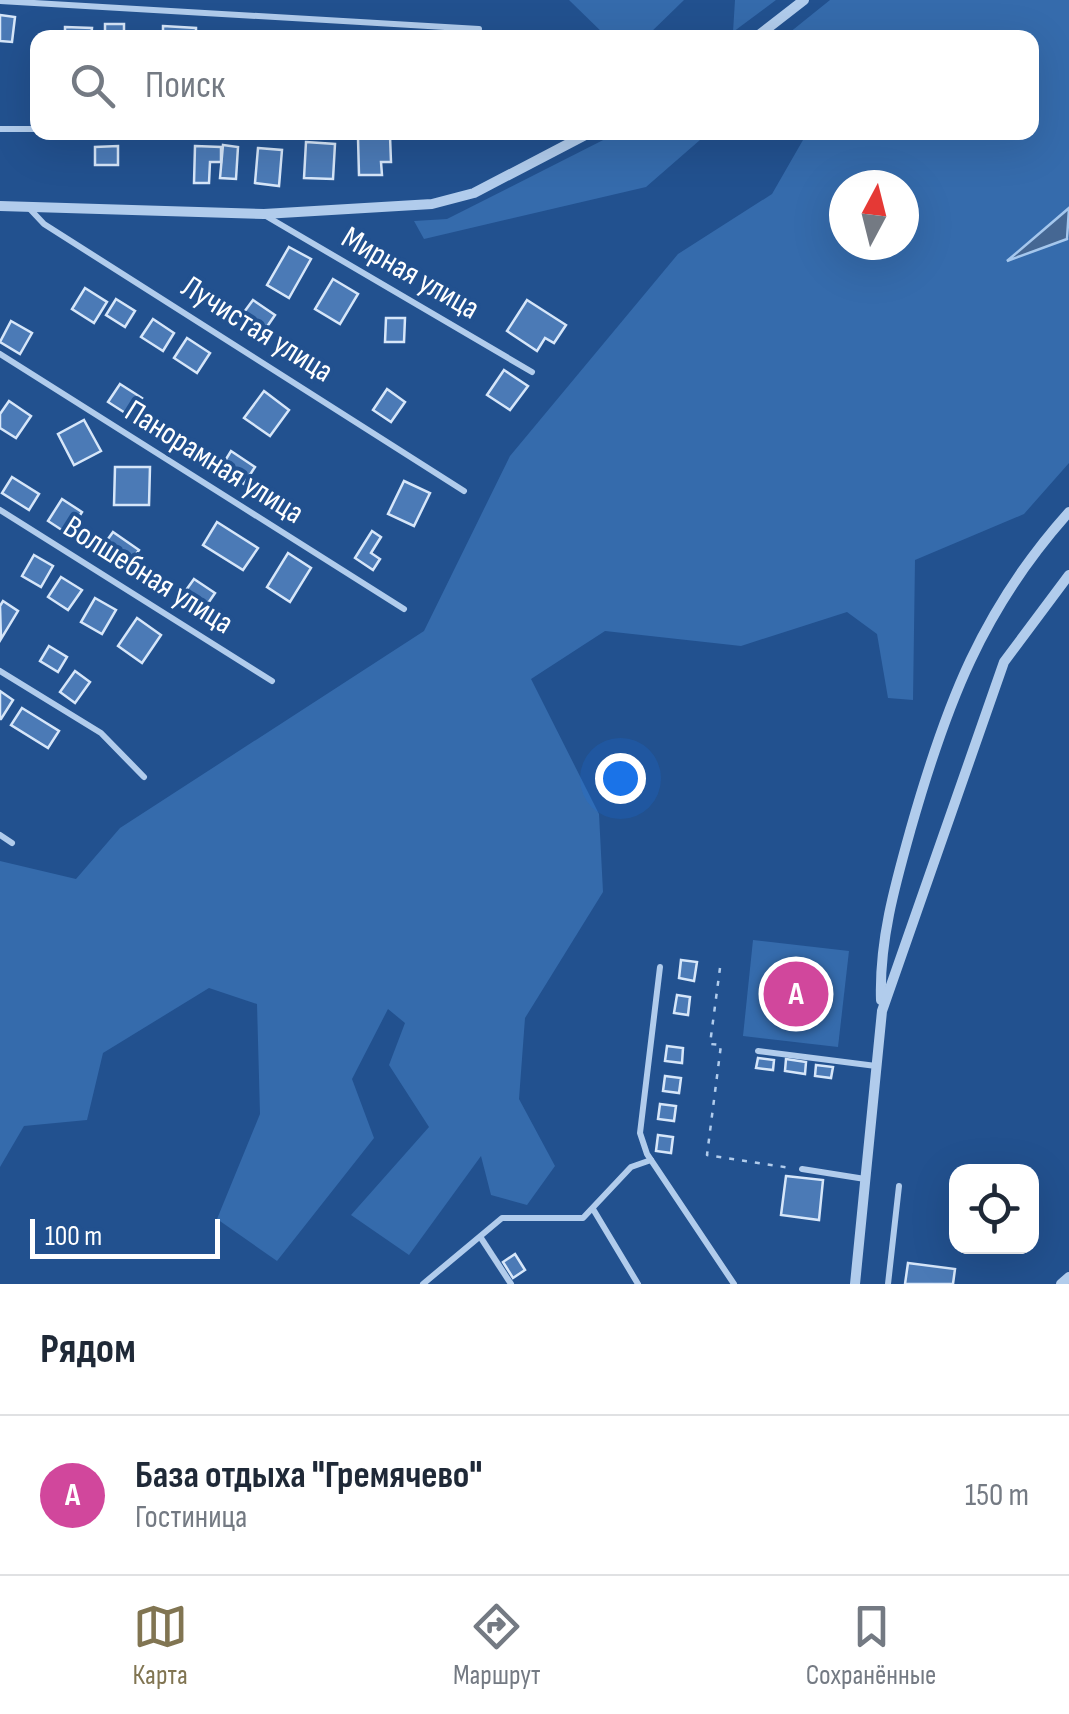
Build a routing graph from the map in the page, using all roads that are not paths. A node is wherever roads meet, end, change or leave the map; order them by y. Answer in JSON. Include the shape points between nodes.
{"nodes":[{"id":1,"x":804,"y":0,"type":"edge"},
{"id":2,"x":0,"y":1,"type":"edge"},
{"id":3,"x":479,"y":30,"type":"dead end"},
{"id":4,"x":765,"y":30,"type":"edge"},
{"id":5,"x":0,"y":129,"type":"edge"},
{"id":6,"x":30,"y":129,"type":"edge"},
{"id":7,"x":577,"y":140,"type":"edge"},
{"id":8,"x":0,"y":206,"type":"edge"},
{"id":9,"x":27,"y":206,"type":"junction"},
{"id":10,"x":264,"y":214,"type":"junction"},
{"id":11,"x":0,"y":354,"type":"edge"},
{"id":12,"x":532,"y":372,"type":"dead end"},
{"id":13,"x":464,"y":490,"type":"dead end"},
{"id":14,"x":0,"y":510,"type":"edge"},
{"id":15,"x":1069,"y":512,"type":"edge"},
{"id":16,"x":1069,"y":575,"type":"edge"},
{"id":17,"x":404,"y":609,"type":"dead end"},
{"id":18,"x":0,"y":671,"type":"edge"},
{"id":19,"x":272,"y":680,"type":"dead end"},
{"id":20,"x":144,"y":777,"type":"dead end"},
{"id":21,"x":0,"y":835,"type":"edge"},
{"id":22,"x":12,"y":843,"type":"dead end"},
{"id":23,"x":660,"y":967,"type":"dead end"},
{"id":24,"x":882,"y":1012,"type":"junction"},
{"id":25,"x":758,"y":1052,"type":"dead end"},
{"id":26,"x":876,"y":1066,"type":"junction"},
{"id":27,"x":651,"y":1160,"type":"junction"},
{"id":28,"x":802,"y":1169,"type":"road end"},
{"id":29,"x":866,"y":1178,"type":"junction"},
{"id":30,"x":898,"y":1186,"type":"dead end"},
{"id":31,"x":593,"y":1209,"type":"junction"},
{"id":32,"x":481,"y":1238,"type":"junction"},
{"id":33,"x":1069,"y":1277,"type":"edge"},
{"id":34,"x":423,"y":1284,"type":"edge"},
{"id":35,"x":511,"y":1284,"type":"edge"},
{"id":36,"x":638,"y":1284,"type":"edge"},
{"id":37,"x":734,"y":1284,"type":"edge"},
{"id":38,"x":855,"y":1284,"type":"edge"},
{"id":39,"x":888,"y":1284,"type":"edge"},
{"id":40,"x":1061,"y":1284,"type":"edge"}],
"edges":[{"from":1,"to":4,"type":"street"},
{"from":2,"to":3,"type":"lane"},
{"from":5,"to":6,"type":"lane"},
{"from":7,"to":10,"type":"street","via":[[474,193],[432,204]]},
{"from":8,"to":9,"type":"street"},
{"from":9,"to":10,"type":"street"},
{"from":9,"to":13,"type":"lane","name":"Лучистая улица","via":[[44,224]]},
{"from":10,"to":12,"type":"lane","name":"Мирная улица"},
{"from":11,"to":17,"type":"lane","name":"Панорамная улица"},
{"from":14,"to":19,"type":"lane","name":"Волшебная улица"},
{"from":15,"to":24,"type":"street","via":[[1006,590],[946,708],[894,889],[883,948]]},
{"from":16,"to":24,"type":"street","via":[[1004,662]]},
{"from":18,"to":20,"type":"lane","via":[[102,733]]},
{"from":21,"to":22,"type":"lane"},
{"from":23,"to":27,"type":"lane","via":[[640,1134]]},
{"from":24,"to":26,"type":"street"},
{"from":25,"to":26,"type":"lane"},
{"from":26,"to":29,"type":"street"},
{"from":27,"to":31,"type":"lane","via":[[631,1167]]},
{"from":27,"to":37,"type":"lane"},
{"from":28,"to":29,"type":"lane"},
{"from":29,"to":38,"type":"street"},
{"from":30,"to":39,"type":"lane"},
{"from":31,"to":32,"type":"lane","via":[[570,1221],[502,1218]]},
{"from":31,"to":36,"type":"lane"},
{"from":32,"to":34,"type":"lane"},
{"from":32,"to":35,"type":"lane"},
{"from":33,"to":40,"type":"street"}]}
